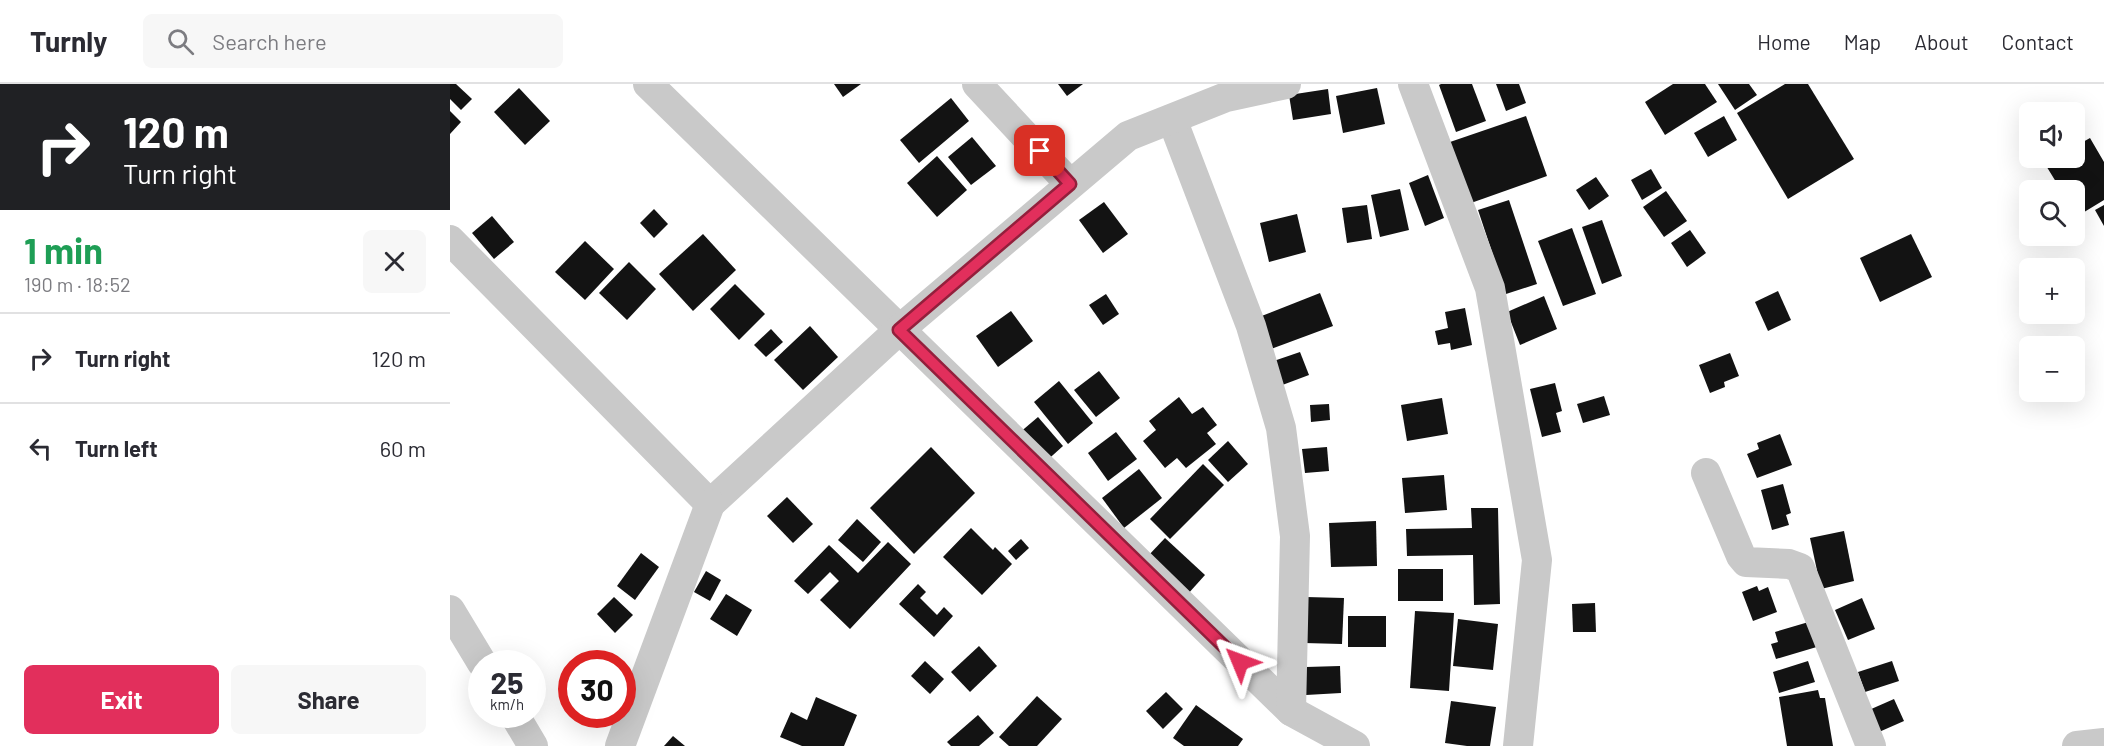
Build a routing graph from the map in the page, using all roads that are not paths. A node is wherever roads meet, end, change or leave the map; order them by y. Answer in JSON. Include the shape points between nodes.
{"nodes":[{"id":1,"x":648,"y":84,"type":"edge"},
{"id":2,"x":977,"y":84,"type":"edge"},
{"id":3,"x":1286,"y":84,"type":"edge"},
{"id":4,"x":1413,"y":84,"type":"edge"},
{"id":5,"x":1172,"y":118,"type":"junction"},
{"id":6,"x":1070,"y":184,"type":"junction"},
{"id":7,"x":450,"y":240,"type":"edge"},
{"id":8,"x":899,"y":330,"type":"junction"},
{"id":9,"x":1706,"y":474,"type":"dead end"},
{"id":10,"x":710,"y":504,"type":"junction"},
{"id":11,"x":450,"y":610,"type":"edge"},
{"id":12,"x":475,"y":650,"type":"edge"},
{"id":13,"x":1291,"y":711,"type":"junction"},
{"id":14,"x":522,"y":728,"type":"edge"},
{"id":15,"x":2104,"y":743,"type":"edge"},
{"id":16,"x":533,"y":746,"type":"edge"},
{"id":17,"x":621,"y":746,"type":"edge"},
{"id":18,"x":1355,"y":746,"type":"edge"},
{"id":19,"x":1518,"y":746,"type":"edge"},
{"id":20,"x":1870,"y":746,"type":"edge"},
{"id":21,"x":2077,"y":746,"type":"edge"}],
"edges":[{"from":1,"to":8,"type":"street"},
{"from":2,"to":6,"type":"street"},
{"from":3,"to":5,"type":"street","via":[[1226,97]]},
{"from":4,"to":19,"type":"street","via":[[1490,288],[1537,560]]},
{"from":5,"to":6,"type":"street","via":[[1128,136]]},
{"from":5,"to":13,"type":"street","via":[[1251,326],[1281,428],[1295,536]]},
{"from":6,"to":8,"type":"street"},
{"from":7,"to":10,"type":"street"},
{"from":8,"to":10,"type":"street"},
{"from":8,"to":13,"type":"street"},
{"from":9,"to":20,"type":"street","via":[[1746,562],[1800,568]]},
{"from":10,"to":17,"type":"street"},
{"from":11,"to":12,"type":"street"},
{"from":13,"to":18,"type":"street"},
{"from":14,"to":16,"type":"street"},
{"from":15,"to":21,"type":"street"}]}
